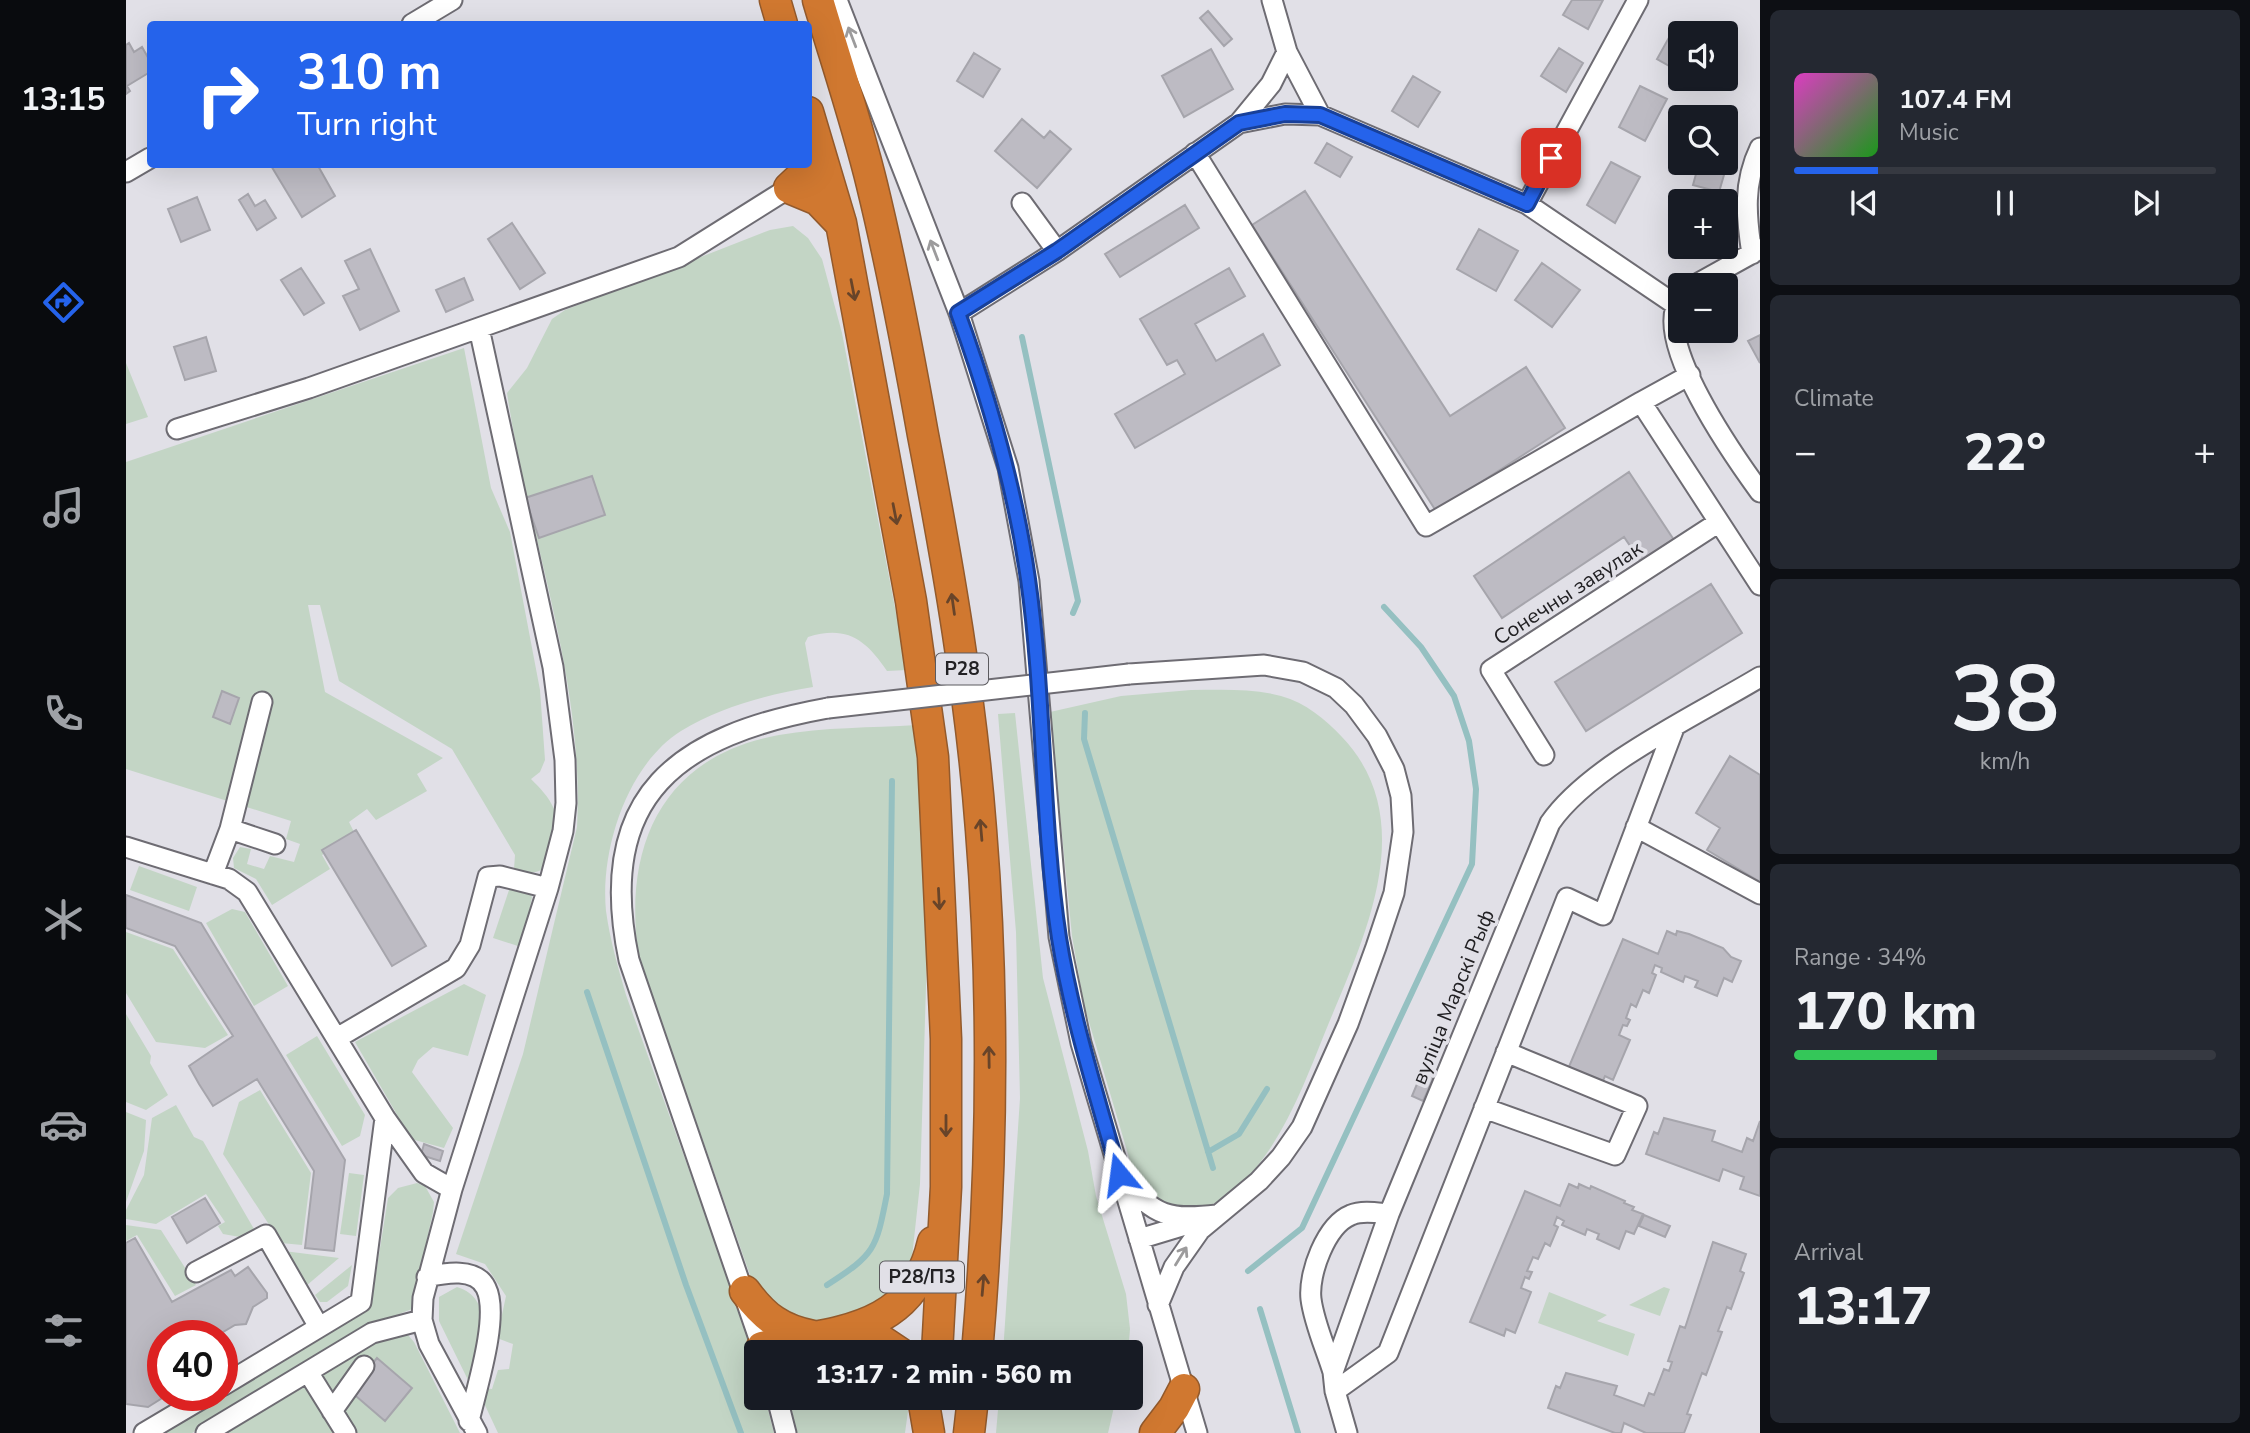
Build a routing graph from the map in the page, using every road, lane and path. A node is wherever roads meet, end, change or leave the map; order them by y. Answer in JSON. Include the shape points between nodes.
{"nodes":[{"id":1,"x":452,"y":0,"type":"edge"},
{"id":2,"x":775,"y":0,"type":"edge"},
{"id":3,"x":818,"y":0,"type":"edge"},
{"id":4,"x":837,"y":0,"type":"edge"},
{"id":5,"x":1272,"y":0,"type":"edge"},
{"id":6,"x":1638,"y":0,"type":"edge"},
{"id":7,"x":417,"y":21,"type":"edge"},
{"id":8,"x":781,"y":21,"type":"edge"},
{"id":9,"x":1287,"y":52,"type":"junction"},
{"id":10,"x":1320,"y":115,"type":"junction"},
{"id":11,"x":1239,"y":123,"type":"junction"},
{"id":12,"x":1760,"y":148,"type":"edge"},
{"id":13,"x":812,"y":149,"type":"edge"},
{"id":14,"x":1195,"y":153,"type":"junction"},
{"id":15,"x":147,"y":160,"type":"edge"},
{"id":16,"x":806,"y":168,"type":"edge"},
{"id":17,"x":126,"y":172,"type":"edge"},
{"id":18,"x":789,"y":188,"type":"junction"},
{"id":19,"x":1021,"y":203,"type":"dead end"},
{"id":20,"x":1527,"y":204,"type":"junction"},
{"id":21,"x":841,"y":223,"type":"junction"},
{"id":22,"x":1057,"y":251,"type":"junction"},
{"id":23,"x":1756,"y":251,"type":"edge"},
{"id":24,"x":1717,"y":273,"type":"edge"},
{"id":25,"x":1668,"y":296,"type":"edge"},
{"id":26,"x":958,"y":313,"type":"junction"},
{"id":27,"x":479,"y":328,"type":"junction"},
{"id":28,"x":1677,"y":343,"type":"edge"},
{"id":29,"x":1690,"y":375,"type":"junction"},
{"id":30,"x":1641,"y":402,"type":"junction"},
{"id":31,"x":177,"y":429,"type":"dead end"},
{"id":32,"x":1760,"y":492,"type":"edge"},
{"id":33,"x":1718,"y":522,"type":"junction"},
{"id":34,"x":1760,"y":585,"type":"edge"},
{"id":35,"x":1760,"y":677,"type":"edge"},
{"id":36,"x":262,"y":702,"type":"dead end"},
{"id":37,"x":1674,"y":728,"type":"junction"},
{"id":38,"x":1544,"y":755,"type":"dead end"},
{"id":39,"x":1636,"y":827,"type":"junction"},
{"id":40,"x":230,"y":829,"type":"junction"},
{"id":41,"x":275,"y":844,"type":"dead end"},
{"id":42,"x":126,"y":847,"type":"edge"},
{"id":43,"x":213,"y":874,"type":"junction"},
{"id":44,"x":548,"y":888,"type":"junction"},
{"id":45,"x":1760,"y":894,"type":"edge"},
{"id":46,"x":337,"y":1038,"type":"junction"},
{"id":47,"x":1506,"y":1052,"type":"junction"},
{"id":48,"x":1484,"y":1108,"type":"junction"},
{"id":49,"x":385,"y":1118,"type":"junction"},
{"id":50,"x":1119,"y":1174,"type":"junction"},
{"id":51,"x":946,"y":1187,"type":"junction"},
{"id":52,"x":452,"y":1189,"type":"junction"},
{"id":53,"x":1389,"y":1214,"type":"junction"},
{"id":54,"x":1217,"y":1215,"type":"junction"},
{"id":55,"x":1139,"y":1240,"type":"junction"},
{"id":56,"x":196,"y":1272,"type":"dead end"},
{"id":57,"x":427,"y":1277,"type":"junction"},
{"id":58,"x":745,"y":1291,"type":"junction"},
{"id":59,"x":1158,"y":1305,"type":"junction"},
{"id":60,"x":422,"y":1320,"type":"junction"},
{"id":61,"x":319,"y":1327,"type":"junction"},
{"id":62,"x":848,"y":1330,"type":"junction"},
{"id":63,"x":760,"y":1340,"type":"edge"},
{"id":64,"x":800,"y":1340,"type":"edge"},
{"id":65,"x":819,"y":1340,"type":"edge"},
{"id":66,"x":880,"y":1340,"type":"edge"},
{"id":67,"x":938,"y":1340,"type":"edge"},
{"id":68,"x":978,"y":1340,"type":"edge"},
{"id":69,"x":363,"y":1366,"type":"dead end"},
{"id":70,"x":308,"y":1373,"type":"junction"},
{"id":71,"x":238,"y":1376,"type":"edge"},
{"id":72,"x":1334,"y":1382,"type":"junction"},
{"id":73,"x":1184,"y":1389,"type":"junction"},
{"id":74,"x":780,"y":1410,"type":"edge"},
{"id":75,"x":925,"y":1410,"type":"edge"},
{"id":76,"x":933,"y":1410,"type":"edge"},
{"id":77,"x":972,"y":1410,"type":"edge"},
{"id":78,"x":181,"y":1411,"type":"edge"},
{"id":79,"x":332,"y":1411,"type":"junction"},
{"id":80,"x":473,"y":1427,"type":"edge"},
{"id":81,"x":144,"y":1433,"type":"edge"},
{"id":82,"x":205,"y":1433,"type":"edge"},
{"id":83,"x":345,"y":1433,"type":"edge"},
{"id":84,"x":786,"y":1433,"type":"edge"},
{"id":85,"x":930,"y":1433,"type":"edge"},
{"id":86,"x":969,"y":1433,"type":"edge"},
{"id":87,"x":1156,"y":1433,"type":"edge"},
{"id":88,"x":1197,"y":1433,"type":"edge"},
{"id":89,"x":1347,"y":1433,"type":"edge"}],
"edges":[{"from":1,"to":7,"type":"street"},
{"from":2,"to":8,"type":"highway"},
{"from":68,"to":3,"type":"highway","number":"Р28","one_way":true,"via":[[990,1099],[981,830],[969,720],[945,551],[872,184]]},
{"from":26,"to":4,"type":"street","one_way":true},
{"from":5,"to":9,"type":"street"},
{"from":6,"to":20,"type":"street"},
{"from":9,"to":10,"type":"street"},
{"from":9,"to":11,"type":"street","via":[[1270,84]]},
{"from":10,"to":11,"type":"street","via":[[1285,114]]},
{"from":10,"to":20,"type":"street"},
{"from":11,"to":14,"type":"street"},
{"from":12,"to":23,"type":"street","via":[[1747,187],[1746,212]]},
{"from":13,"to":21,"type":"highway","number":"Р28"},
{"from":14,"to":22,"type":"street"},
{"from":14,"to":30,"type":"street","via":[[1426,526]]},
{"from":15,"to":17,"type":"street"},
{"from":16,"to":18,"type":"highway"},
{"from":18,"to":21,"type":"highway","via":[[818,200]]},
{"from":18,"to":27,"type":"street","via":[[679,257]]},
{"from":19,"to":22,"type":"street"},
{"from":20,"to":25,"type":"street"},
{"from":21,"to":51,"type":"highway","number":"Р28","one_way":true,"via":[[911,601],[933,757],[946,1039]]},
{"from":22,"to":26,"type":"street"},
{"from":23,"to":24,"type":"street"},
{"from":26,"to":50,"type":"street","via":[[996,424],[1018,513],[1029,582],[1059,937],[1081,1043]]},
{"from":27,"to":31,"type":"street"},
{"from":27,"to":44,"type":"street","via":[[553,667],[565,760],[563,831]]},
{"from":28,"to":29,"type":"street"},
{"from":29,"to":30,"type":"street"},
{"from":29,"to":32,"type":"street"},
{"from":30,"to":33,"type":"street"},
{"from":33,"to":34,"type":"street"},
{"from":33,"to":38,"type":"street","name":"Сонечны завулак","via":[[1491,670]]},
{"from":35,"to":37,"type":"street","name":"вуліца Марскі Рыф"},
{"from":36,"to":40,"type":"street"},
{"from":37,"to":39,"type":"street"},
{"from":37,"to":53,"type":"street","name":"вуліца Марскі Рыф","via":[[1594,778],[1550,823]]},
{"from":39,"to":45,"type":"street"},
{"from":39,"to":47,"type":"street","via":[[1602,915],[1567,898]]},
{"from":40,"to":41,"type":"street"},
{"from":40,"to":43,"type":"street"},
{"from":42,"to":43,"type":"street"},
{"from":43,"to":46,"type":"street","via":[[247,892]]},
{"from":44,"to":46,"type":"street","via":[[488,877],[470,945],[456,968]]},
{"from":44,"to":52,"type":"street"},
{"from":46,"to":49,"type":"street"},
{"from":47,"to":48,"type":"street"},
{"from":47,"to":48,"type":"street","via":[[1637,1106],[1615,1155]]},
{"from":48,"to":72,"type":"street","via":[[1388,1353]]},
{"from":49,"to":52,"type":"street","via":[[424,1173]]},
{"from":49,"to":61,"type":"street","via":[[361,1302]]},
{"from":50,"to":54,"type":"street","via":[[1138,1197],[1168,1216]]},
{"from":50,"to":55,"type":"street"},
{"from":51,"to":62,"type":"highway","number":"Р28/П3","via":[[927,1269],[914,1290],[877,1319]]},
{"from":51,"to":67,"type":"highway","number":"Р28"},
{"from":52,"to":57,"type":"street"},
{"from":53,"to":72,"type":"street","name":"вуліца Марскі Рыф"},
{"from":53,"to":72,"type":"street","via":[[1349,1215],[1337,1225],[1310,1283]]},
{"from":54,"to":55,"type":"street","number":"Р28/П3"},
{"from":54,"to":58,"type":"street","number":"Р28/П3","bridge":true,"via":[[1259,1181],[1302,1127],[1348,1024],[1394,893],[1403,832],[1401,796],[1394,769],[1377,736],[1354,705],[1335,688],[1303,672],[1264,665],[1129,674],[828,708],[752,725],[692,752],[668,770],[636,819],[622,883],[622,925],[629,960]]},
{"from":59,"to":54,"type":"street","number":"Р28/П3","one_way":true,"via":[[1188,1245]]},
{"from":55,"to":59,"type":"street"},
{"from":56,"to":61,"type":"street","via":[[265,1235]]},
{"from":57,"to":60,"type":"street"},
{"from":57,"to":80,"type":"street","via":[[452,1272],[473,1276],[488,1293],[489,1327]]},
{"from":58,"to":63,"type":"street","number":"Р28/П3"},
{"from":58,"to":64,"type":"highway","number":"Р28/П3","via":[[769,1320]]},
{"from":59,"to":73,"type":"street"},
{"from":60,"to":70,"type":"street","via":[[372,1333]]},
{"from":60,"to":80,"type":"street"},
{"from":61,"to":71,"type":"street"},
{"from":62,"to":65,"type":"highway","number":"Р28/П3"},
{"from":62,"to":66,"type":"highway","number":"Р28/П3"},
{"from":69,"to":79,"type":"street"},
{"from":70,"to":79,"type":"street"},
{"from":70,"to":82,"type":"street"},
{"from":72,"to":89,"type":"street"},
{"from":73,"to":87,"type":"highway"},
{"from":73,"to":88,"type":"street"},
{"from":74,"to":84,"type":"street"},
{"from":75,"to":85,"type":"highway"},
{"from":76,"to":85,"type":"highway"},
{"from":77,"to":86,"type":"highway"},
{"from":78,"to":81,"type":"street"},
{"from":79,"to":83,"type":"street"}]}
